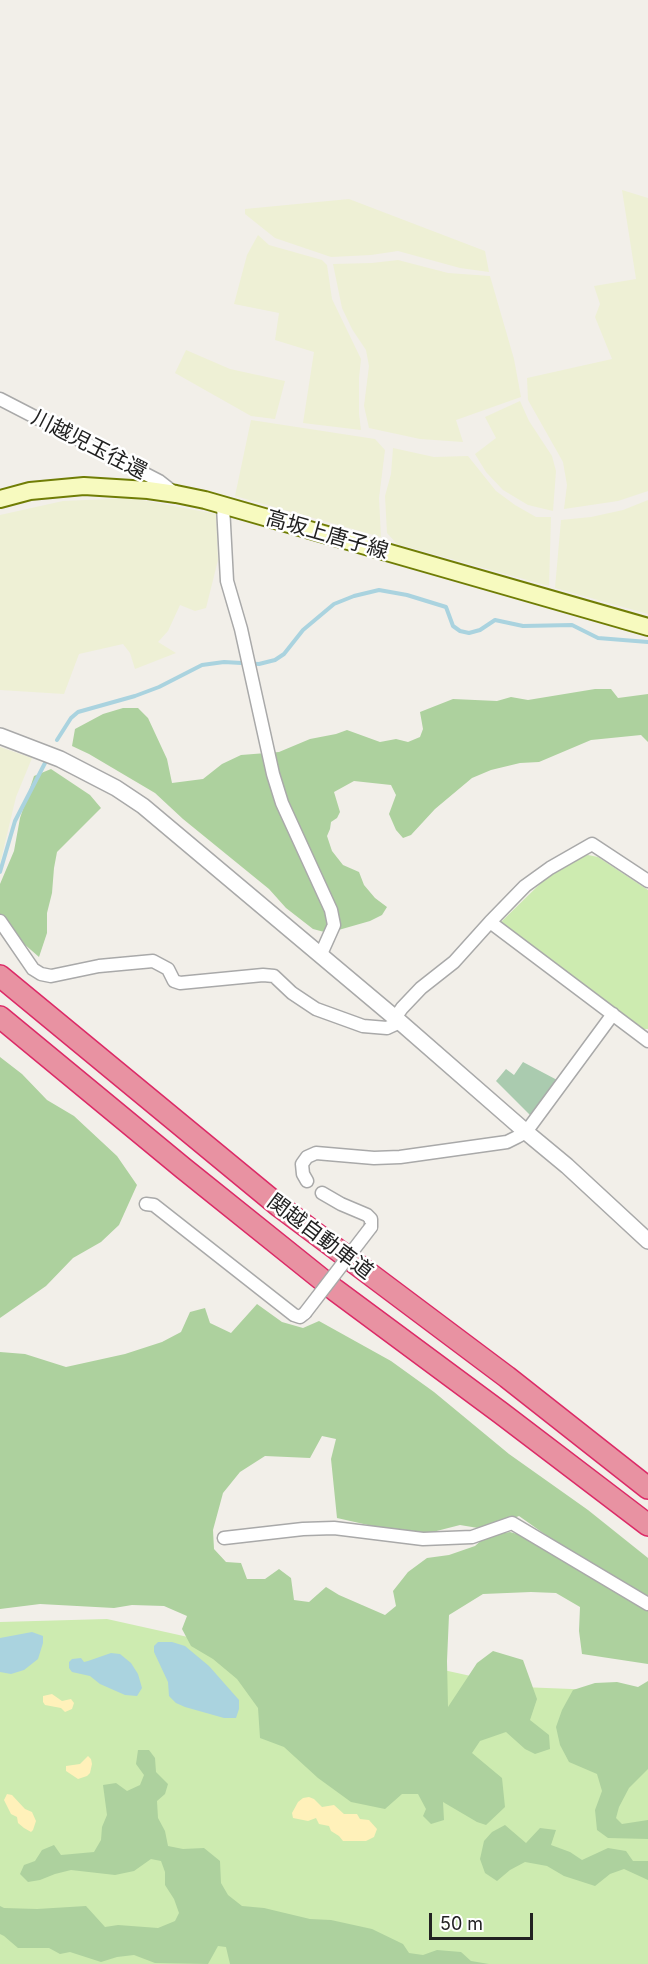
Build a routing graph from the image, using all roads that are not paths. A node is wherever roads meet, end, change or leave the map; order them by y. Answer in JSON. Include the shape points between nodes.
{"nodes":[{"id":1,"x":0,"y":399,"type":"edge"},
{"id":2,"x":176,"y":494,"type":"junction"},
{"id":3,"x":0,"y":499,"type":"edge"},
{"id":4,"x":223,"y":506,"type":"junction"},
{"id":5,"x":648,"y":627,"type":"edge"},
{"id":6,"x":0,"y":736,"type":"edge"},
{"id":7,"x":648,"y":881,"type":"edge"},
{"id":8,"x":0,"y":921,"type":"edge"},
{"id":9,"x":490,"y":922,"type":"junction"},
{"id":10,"x":321,"y":954,"type":"junction"},
{"id":11,"x":0,"y":976,"type":"edge"},
{"id":12,"x":613,"y":1014,"type":"junction"},
{"id":13,"x":0,"y":1017,"type":"edge"},
{"id":14,"x":398,"y":1020,"type":"junction"},
{"id":15,"x":647,"y":1039,"type":"edge"},
{"id":16,"x":526,"y":1132,"type":"junction"},
{"id":17,"x":307,"y":1180,"type":"dead end"},
{"id":18,"x":322,"y":1193,"type":"dead end"},
{"id":19,"x":146,"y":1204,"type":"dead end"},
{"id":20,"x":648,"y":1241,"type":"edge"},
{"id":21,"x":648,"y":1488,"type":"edge"},
{"id":22,"x":648,"y":1525,"type":"edge"},
{"id":23,"x":224,"y":1538,"type":"dead end"},
{"id":24,"x":648,"y":1604,"type":"edge"}],
"edges":[{"from":1,"to":2,"type":"street","name":"川越児玉往還","via":[[159,481]]},
{"from":2,"to":3,"type":"main road","name":"高坂上唐子線","via":[[84,486],[30,491]]},
{"from":2,"to":4,"type":"main road","name":"高坂上唐子線"},
{"from":4,"to":5,"type":"main road","name":"高坂上唐子線"},
{"from":4,"to":10,"type":"street","via":[[227,581],[273,774],[282,803],[331,910],[334,925]]},
{"from":6,"to":10,"type":"street","via":[[60,759],[143,806]]},
{"from":7,"to":9,"type":"street","via":[[592,844],[525,886]]},
{"from":8,"to":14,"type":"street","via":[[33,969],[41,974],[51,976],[153,961],[168,969],[174,981],[180,983],[274,976],[316,1009],[363,1026],[387,1028]]},
{"from":9,"to":12,"type":"street"},
{"from":9,"to":14,"type":"street","via":[[454,962],[402,1008]]},
{"from":10,"to":14,"type":"street"},
{"from":11,"to":21,"type":"highway","name":"関越自動車道","via":[[279,1206]]},
{"from":12,"to":15,"type":"street"},
{"from":12,"to":16,"type":"street"},
{"from":13,"to":22,"type":"highway","name":"関越自動車道","via":[[335,1290]]},
{"from":14,"to":16,"type":"street"},
{"from":16,"to":17,"type":"street","via":[[507,1142],[400,1156],[316,1153],[302,1164]]},
{"from":16,"to":20,"type":"street"},
{"from":18,"to":19,"type":"street","bridge":true,"via":[[367,1215],[371,1227],[300,1317],[154,1205]]},
{"from":23,"to":24,"type":"street","via":[[334,1528],[423,1539],[472,1537],[512,1523]]}]}
